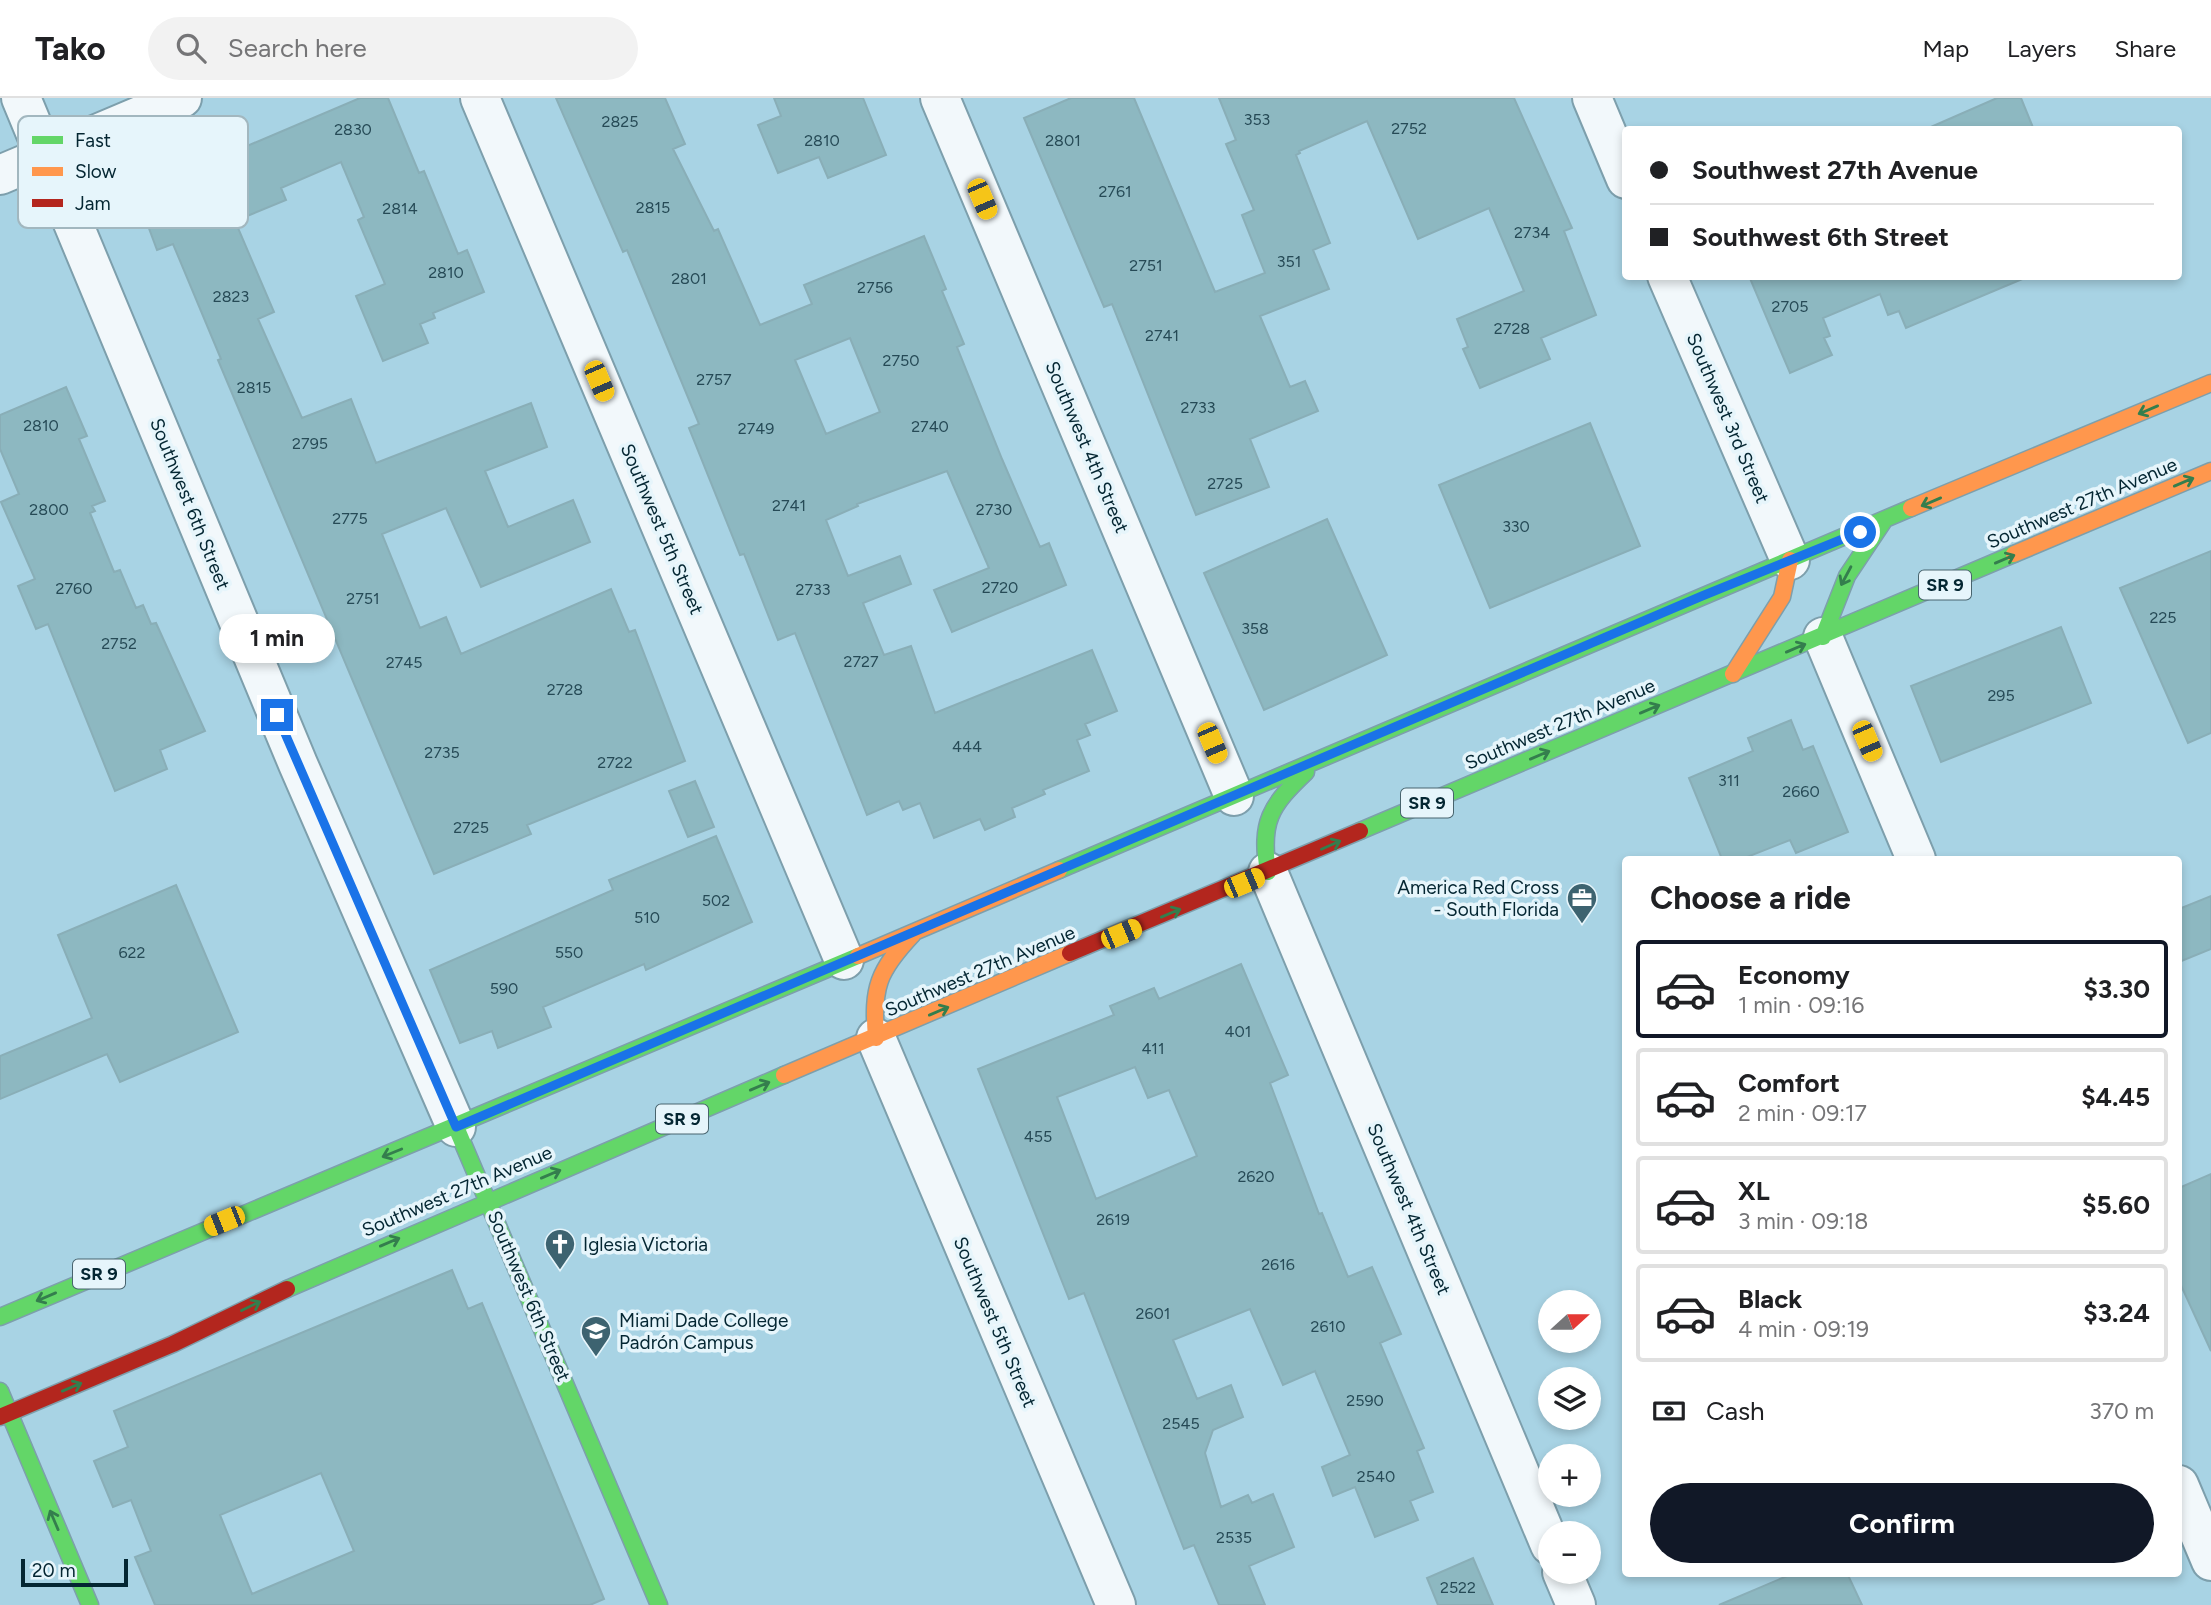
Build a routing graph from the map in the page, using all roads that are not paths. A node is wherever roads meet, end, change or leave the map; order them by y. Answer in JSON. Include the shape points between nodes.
{"nodes":[{"id":1,"x":21,"y":98,"type":"edge"},
{"id":2,"x":182,"y":98,"type":"edge"},
{"id":3,"x":480,"y":98,"type":"edge"},
{"id":4,"x":940,"y":98,"type":"edge"},
{"id":5,"x":1592,"y":98,"type":"edge"},
{"id":6,"x":29,"y":116,"type":"edge"},
{"id":7,"x":140,"y":116,"type":"edge"},
{"id":8,"x":18,"y":168,"type":"edge"},
{"id":9,"x":1622,"y":169,"type":"edge"},
{"id":10,"x":0,"y":175,"type":"edge"},
{"id":11,"x":76,"y":228,"type":"edge"},
{"id":12,"x":1669,"y":280,"type":"edge"},
{"id":13,"x":2211,"y":383,"type":"edge"},
{"id":14,"x":2211,"y":471,"type":"edge"},
{"id":15,"x":1883,"y":523,"type":"junction"},
{"id":16,"x":1790,"y":560,"type":"junction"},
{"id":17,"x":1823,"y":637,"type":"junction"},
{"id":18,"x":1733,"y":674,"type":"junction"},
{"id":19,"x":1318,"y":761,"type":"junction"},
{"id":20,"x":1234,"y":796,"type":"junction"},
{"id":21,"x":1915,"y":856,"type":"edge"},
{"id":22,"x":1268,"y":872,"type":"junction"},
{"id":23,"x":917,"y":930,"type":"junction"},
{"id":24,"x":844,"y":960,"type":"junction"},
{"id":25,"x":876,"y":1038,"type":"junction"},
{"id":26,"x":456,"y":1127,"type":"junction"},
{"id":27,"x":488,"y":1200,"type":"junction"},
{"id":28,"x":0,"y":1317,"type":"edge"},
{"id":29,"x":0,"y":1391,"type":"edge"},
{"id":30,"x":5,"y":1415,"type":"edge"},
{"id":31,"x":2182,"y":1492,"type":"edge"},
{"id":32,"x":1540,"y":1521,"type":"edge"},
{"id":33,"x":2211,"y":1561,"type":"edge"},
{"id":34,"x":1567,"y":1584,"type":"edge"},
{"id":35,"x":90,"y":1605,"type":"edge"},
{"id":36,"x":659,"y":1605,"type":"edge"},
{"id":37,"x":1116,"y":1605,"type":"edge"},
{"id":38,"x":1576,"y":1605,"type":"edge"}],
"edges":[{"from":1,"to":6,"type":"street","name":"Southwest 6th Street"},
{"from":2,"to":7,"type":"street"},
{"from":3,"to":24,"type":"street","name":"Southwest 5th Street"},
{"from":4,"to":20,"type":"street","name":"Southwest 4th Street"},
{"from":5,"to":9,"type":"street"},
{"from":8,"to":10,"type":"street"},
{"from":11,"to":26,"type":"street","name":"Southwest 6th Street","via":[[298,764]]},
{"from":12,"to":16,"type":"street","name":"Southwest 3rd Street"},
{"from":13,"to":15,"type":"main road","number":"SR 9","one_way":true},
{"from":17,"to":14,"type":"main road","name":"Southwest 27th Avenue","number":"SR 9","one_way":true},
{"from":15,"to":16,"type":"main road","number":"SR 9"},
{"from":15,"to":17,"type":"main road","one_way":true,"via":[[1844,579]]},
{"from":16,"to":18,"type":"main road","via":[[1782,597]]},
{"from":16,"to":19,"type":"main road","number":"SR 9"},
{"from":18,"to":17,"type":"main road","name":"Southwest 27th Avenue","number":"SR 9","one_way":true},
{"from":17,"to":21,"type":"street"},
{"from":22,"to":18,"type":"main road","name":"Southwest 27th Avenue","number":"SR 9","one_way":true},
{"from":19,"to":20,"type":"main road","number":"SR 9"},
{"from":19,"to":22,"type":"main road","via":[[1272,804],[1262,843]]},
{"from":20,"to":23,"type":"main road","number":"SR 9"},
{"from":25,"to":22,"type":"main road","name":"Southwest 27th Avenue","number":"SR 9","one_way":true},
{"from":22,"to":32,"type":"street","name":"Southwest 4th Street"},
{"from":23,"to":24,"type":"main road","number":"SR 9"},
{"from":23,"to":25,"type":"main road","via":[[880,969],[873,1006]]},
{"from":24,"to":26,"type":"main road","number":"SR 9"},
{"from":27,"to":25,"type":"main road","name":"Southwest 27th Avenue","number":"SR 9","one_way":true},
{"from":25,"to":37,"type":"street","name":"Southwest 5th Street"},
{"from":26,"to":27,"type":"main road","name":"Southwest 6th Street"},
{"from":26,"to":28,"type":"main road","number":"SR 9","one_way":true},
{"from":30,"to":27,"type":"main road","name":"Southwest 27th Avenue","number":"SR 9","one_way":true},
{"from":27,"to":36,"type":"main road","name":"Southwest 6th Street"},
{"from":29,"to":30,"type":"main road"},
{"from":35,"to":30,"type":"main road","one_way":true},
{"from":31,"to":33,"type":"street"},
{"from":34,"to":38,"type":"street"}]}
